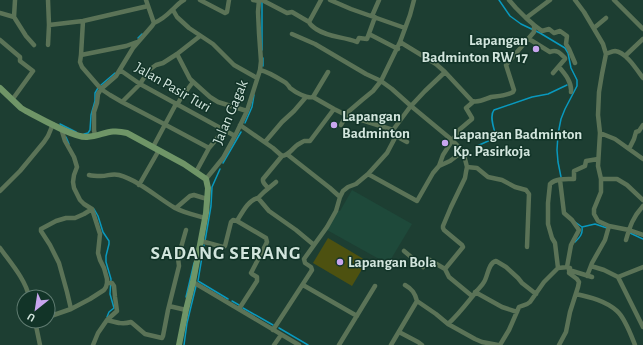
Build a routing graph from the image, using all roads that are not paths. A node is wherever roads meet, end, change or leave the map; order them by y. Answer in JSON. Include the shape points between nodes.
{"nodes":[{"id":1,"x":15,"y":0,"type":"edge"},
{"id":2,"x":48,"y":0,"type":"edge"},
{"id":3,"x":146,"y":0,"type":"edge"},
{"id":4,"x":183,"y":0,"type":"edge"},
{"id":5,"x":200,"y":0,"type":"edge"},
{"id":6,"x":230,"y":0,"type":"edge"},
{"id":7,"x":253,"y":0,"type":"edge"},
{"id":8,"x":260,"y":0,"type":"edge"},
{"id":9,"x":321,"y":0,"type":"edge"},
{"id":10,"x":330,"y":0,"type":"edge"},
{"id":11,"x":379,"y":0,"type":"edge"},
{"id":12,"x":414,"y":0,"type":"edge"},
{"id":13,"x":510,"y":0,"type":"edge"},
{"id":14,"x":550,"y":0,"type":"edge"},
{"id":15,"x":575,"y":0,"type":"edge"},
{"id":16,"x":614,"y":0,"type":"edge"},
{"id":17,"x":148,"y":6,"type":"junction"},
{"id":18,"x":172,"y":10,"type":"junction"},
{"id":19,"x":0,"y":13,"type":"edge"},
{"id":20,"x":14,"y":17,"type":"junction"},
{"id":21,"x":373,"y":17,"type":"junction"},
{"id":22,"x":526,"y":18,"type":"junction"},
{"id":23,"x":606,"y":18,"type":"dead end"},
{"id":24,"x":83,"y":21,"type":"junction"},
{"id":25,"x":309,"y":22,"type":"junction"},
{"id":26,"x":154,"y":23,"type":"junction"},
{"id":27,"x":49,"y":25,"type":"junction"},
{"id":28,"x":405,"y":28,"type":"junction"},
{"id":29,"x":534,"y":28,"type":"junction"},
{"id":30,"x":594,"y":28,"type":"junction"},
{"id":31,"x":643,"y":28,"type":"edge"},
{"id":32,"x":292,"y":34,"type":"dead end"},
{"id":33,"x":369,"y":34,"type":"junction"},
{"id":34,"x":200,"y":36,"type":"junction"},
{"id":35,"x":529,"y":39,"type":"junction"},
{"id":36,"x":643,"y":39,"type":"edge"},
{"id":37,"x":0,"y":40,"type":"edge"},
{"id":38,"x":140,"y":41,"type":"junction"},
{"id":39,"x":400,"y":42,"type":"junction"},
{"id":40,"x":34,"y":45,"type":"dead end"},
{"id":41,"x":48,"y":45,"type":"dead end"},
{"id":42,"x":398,"y":49,"type":"junction"},
{"id":43,"x":177,"y":54,"type":"junction"},
{"id":44,"x":606,"y":54,"type":"junction"},
{"id":45,"x":81,"y":55,"type":"junction"},
{"id":46,"x":625,"y":56,"type":"junction"},
{"id":47,"x":575,"y":62,"type":"dead end"},
{"id":48,"x":559,"y":67,"type":"junction"},
{"id":49,"x":120,"y":70,"type":"junction"},
{"id":50,"x":260,"y":70,"type":"junction"},
{"id":51,"x":328,"y":72,"type":"dead end"},
{"id":52,"x":445,"y":72,"type":"junction"},
{"id":53,"x":553,"y":73,"type":"dead end"},
{"id":54,"x":257,"y":78,"type":"junction"},
{"id":55,"x":643,"y":78,"type":"edge"},
{"id":56,"x":193,"y":82,"type":"junction"},
{"id":57,"x":381,"y":82,"type":"junction"},
{"id":58,"x":140,"y":84,"type":"junction"},
{"id":59,"x":0,"y":88,"type":"edge"},
{"id":60,"x":101,"y":89,"type":"junction"},
{"id":61,"x":571,"y":92,"type":"dead end"},
{"id":62,"x":306,"y":97,"type":"junction"},
{"id":63,"x":314,"y":97,"type":"junction"},
{"id":64,"x":12,"y":100,"type":"junction"},
{"id":65,"x":122,"y":102,"type":"junction"},
{"id":66,"x":473,"y":102,"type":"junction"},
{"id":67,"x":177,"y":104,"type":"junction"},
{"id":68,"x":411,"y":106,"type":"junction"},
{"id":69,"x":334,"y":110,"type":"junction"},
{"id":70,"x":247,"y":111,"type":"junction"},
{"id":71,"x":346,"y":115,"type":"junction"},
{"id":72,"x":52,"y":124,"type":"junction"},
{"id":73,"x":164,"y":124,"type":"junction"},
{"id":74,"x":240,"y":125,"type":"junction"},
{"id":75,"x":341,"y":125,"type":"dead end"},
{"id":76,"x":643,"y":125,"type":"edge"},
{"id":77,"x":61,"y":130,"type":"junction"},
{"id":78,"x":224,"y":130,"type":"junction"},
{"id":79,"x":393,"y":130,"type":"junction"},
{"id":80,"x":600,"y":134,"type":"junction"},
{"id":81,"x":95,"y":135,"type":"junction"},
{"id":82,"x":235,"y":136,"type":"junction"},
{"id":83,"x":396,"y":136,"type":"junction"},
{"id":84,"x":452,"y":140,"type":"junction"},
{"id":85,"x":265,"y":142,"type":"junction"},
{"id":86,"x":407,"y":142,"type":"dead end"},
{"id":87,"x":153,"y":147,"type":"junction"},
{"id":88,"x":209,"y":148,"type":"junction"},
{"id":89,"x":629,"y":149,"type":"junction"},
{"id":90,"x":159,"y":150,"type":"junction"},
{"id":91,"x":462,"y":152,"type":"junction"},
{"id":92,"x":285,"y":155,"type":"junction"},
{"id":93,"x":643,"y":159,"type":"edge"},
{"id":94,"x":598,"y":160,"type":"junction"},
{"id":95,"x":439,"y":166,"type":"junction"},
{"id":96,"x":467,"y":167,"type":"junction"},
{"id":97,"x":196,"y":172,"type":"junction"},
{"id":98,"x":368,"y":174,"type":"junction"},
{"id":99,"x":89,"y":175,"type":"dead end"},
{"id":100,"x":206,"y":179,"type":"junction"},
{"id":101,"x":601,"y":179,"type":"junction"},
{"id":102,"x":560,"y":180,"type":"junction"},
{"id":103,"x":276,"y":182,"type":"dead end"},
{"id":104,"x":139,"y":185,"type":"junction"},
{"id":105,"x":268,"y":188,"type":"junction"},
{"id":106,"x":0,"y":191,"type":"edge"},
{"id":107,"x":643,"y":192,"type":"edge"},
{"id":108,"x":340,"y":197,"type":"junction"},
{"id":109,"x":258,"y":198,"type":"junction"},
{"id":110,"x":207,"y":199,"type":"junction"},
{"id":111,"x":642,"y":199,"type":"edge"},
{"id":112,"x":643,"y":206,"type":"edge"},
{"id":113,"x":176,"y":208,"type":"junction"},
{"id":114,"x":92,"y":209,"type":"junction"},
{"id":115,"x":205,"y":218,"type":"junction"},
{"id":116,"x":237,"y":221,"type":"junction"},
{"id":117,"x":609,"y":228,"type":"junction"},
{"id":118,"x":186,"y":230,"type":"dead end"},
{"id":119,"x":628,"y":231,"type":"junction"},
{"id":120,"x":643,"y":235,"type":"edge"},
{"id":121,"x":626,"y":240,"type":"dead end"},
{"id":122,"x":200,"y":241,"type":"junction"},
{"id":123,"x":314,"y":245,"type":"junction"},
{"id":124,"x":527,"y":247,"type":"dead end"},
{"id":125,"x":0,"y":248,"type":"edge"},
{"id":126,"x":404,"y":251,"type":"dead end"},
{"id":127,"x":591,"y":266,"type":"junction"},
{"id":128,"x":643,"y":267,"type":"edge"},
{"id":129,"x":558,"y":268,"type":"junction"},
{"id":130,"x":569,"y":268,"type":"junction"},
{"id":131,"x":445,"y":269,"type":"junction"},
{"id":132,"x":618,"y":277,"type":"junction"},
{"id":133,"x":193,"y":282,"type":"junction"},
{"id":134,"x":107,"y":283,"type":"junction"},
{"id":135,"x":405,"y":284,"type":"dead end"},
{"id":136,"x":303,"y":285,"type":"junction"},
{"id":137,"x":374,"y":286,"type":"dead end"},
{"id":138,"x":26,"y":289,"type":"edge"},
{"id":139,"x":474,"y":294,"type":"junction"},
{"id":140,"x":536,"y":294,"type":"junction"},
{"id":141,"x":576,"y":294,"type":"junction"},
{"id":142,"x":417,"y":301,"type":"junction"},
{"id":143,"x":169,"y":306,"type":"junction"},
{"id":144,"x":71,"y":309,"type":"junction"},
{"id":145,"x":239,"y":309,"type":"junction"},
{"id":146,"x":186,"y":310,"type":"junction"},
{"id":147,"x":517,"y":312,"type":"junction"},
{"id":148,"x":56,"y":314,"type":"edge"},
{"id":149,"x":357,"y":316,"type":"junction"},
{"id":150,"x":107,"y":320,"type":"junction"},
{"id":151,"x":448,"y":324,"type":"junction"},
{"id":152,"x":643,"y":327,"type":"edge"},
{"id":153,"x":37,"y":329,"type":"edge"},
{"id":154,"x":273,"y":330,"type":"junction"},
{"id":155,"x":399,"y":332,"type":"junction"},
{"id":156,"x":281,"y":334,"type":"junction"},
{"id":157,"x":40,"y":345,"type":"edge"},
{"id":158,"x":93,"y":345,"type":"edge"},
{"id":159,"x":179,"y":345,"type":"edge"},
{"id":160,"x":274,"y":345,"type":"edge"},
{"id":161,"x":299,"y":345,"type":"edge"},
{"id":162,"x":339,"y":345,"type":"edge"},
{"id":163,"x":391,"y":345,"type":"edge"},
{"id":164,"x":422,"y":345,"type":"edge"},
{"id":165,"x":500,"y":345,"type":"edge"},
{"id":166,"x":559,"y":345,"type":"edge"},
{"id":167,"x":635,"y":345,"type":"edge"}],
"edges":[{"from":1,"to":20,"type":"street"},
{"from":2,"to":27,"type":"street"},
{"from":3,"to":17,"type":"street"},
{"from":4,"to":18,"type":"street"},
{"from":5,"to":6,"type":"street","via":[[225,13]]},
{"from":7,"to":8,"type":"street"},
{"from":8,"to":25,"type":"street","via":[[292,12]]},
{"from":8,"to":50,"type":"street","name":"Jalan Gagak"},
{"from":9,"to":25,"type":"street"},
{"from":10,"to":21,"type":"street"},
{"from":11,"to":21,"type":"street"},
{"from":12,"to":28,"type":"street"},
{"from":13,"to":22,"type":"street"},
{"from":14,"to":22,"type":"street"},
{"from":15,"to":30,"type":"street"},
{"from":16,"to":31,"type":"street"},
{"from":17,"to":24,"type":"street"},
{"from":17,"to":26,"type":"street"},
{"from":18,"to":26,"type":"street"},
{"from":18,"to":34,"type":"street"},
{"from":19,"to":20,"type":"street"},
{"from":20,"to":40,"type":"street"},
{"from":21,"to":28,"type":"street"},
{"from":21,"to":33,"type":"street"},
{"from":22,"to":29,"type":"street"},
{"from":23,"to":30,"type":"street"},
{"from":24,"to":27,"type":"street"},
{"from":24,"to":45,"type":"street"},
{"from":25,"to":33,"type":"street","via":[[321,32],[345,40],[356,42],[359,38],[366,39]]},
{"from":26,"to":38,"type":"street"},
{"from":27,"to":41,"type":"street"},
{"from":28,"to":39,"type":"street"},
{"from":29,"to":35,"type":"street"},
{"from":29,"to":47,"type":"street","via":[[542,31],[549,29],[554,33],[560,31],[567,36],[566,44]]},
{"from":30,"to":44,"type":"street"},
{"from":32,"to":57,"type":"street","via":[[315,44]]},
{"from":33,"to":42,"type":"street"},
{"from":34,"to":43,"type":"street"},
{"from":34,"to":54,"type":"street","via":[[213,44],[234,65]]},
{"from":35,"to":48,"type":"street","via":[[550,52],[554,50],[561,54],[565,60]]},
{"from":35,"to":66,"type":"street","via":[[506,65],[513,92]]},
{"from":36,"to":46,"type":"street"},
{"from":37,"to":64,"type":"street","via":[[20,56],[20,61],[33,71]]},
{"from":38,"to":45,"type":"street"},
{"from":38,"to":49,"type":"street","via":[[127,56]]},
{"from":39,"to":42,"type":"street"},
{"from":39,"to":52,"type":"street"},
{"from":42,"to":57,"type":"street"},
{"from":43,"to":56,"type":"street"},
{"from":43,"to":58,"type":"street","via":[[149,70]]},
{"from":44,"to":46,"type":"street","via":[[614,51]]},
{"from":44,"to":80,"type":"street","via":[[599,92]]},
{"from":45,"to":60,"type":"street","via":[[82,66]]},
{"from":46,"to":55,"type":"street"},
{"from":48,"to":53,"type":"street"},
{"from":48,"to":61,"type":"street","via":[[566,74]]},
{"from":49,"to":58,"type":"street","name":"Jalan Pasir Turi"},
{"from":49,"to":60,"type":"street"},
{"from":50,"to":54,"type":"street","name":"Jalan Gagak"},
{"from":50,"to":62,"type":"street"},
{"from":51,"to":63,"type":"street"},
{"from":52,"to":66,"type":"street"},
{"from":52,"to":68,"type":"street"},
{"from":54,"to":70,"type":"street","name":"Jalan Gagak"},
{"from":56,"to":67,"type":"street"},
{"from":56,"to":70,"type":"street","via":[[210,98]]},
{"from":57,"to":68,"type":"street"},
{"from":57,"to":71,"type":"street"},
{"from":58,"to":65,"type":"street"},
{"from":58,"to":67,"type":"street","name":"Jalan Pasir Turi"},
{"from":59,"to":64,"type":"main road"},
{"from":60,"to":65,"type":"street"},
{"from":60,"to":81,"type":"street","via":[[94,112]]},
{"from":62,"to":63,"type":"street"},
{"from":62,"to":85,"type":"street"},
{"from":63,"to":69,"type":"street"},
{"from":64,"to":72,"type":"main road","via":[[26,111]]},
{"from":65,"to":73,"type":"street"},
{"from":66,"to":84,"type":"street","via":[[466,108],[472,119],[461,127]]},
{"from":67,"to":73,"type":"street"},
{"from":67,"to":78,"type":"street","name":"Jalan Pasir Turi"},
{"from":68,"to":79,"type":"street"},
{"from":68,"to":84,"type":"street"},
{"from":69,"to":71,"type":"street"},
{"from":69,"to":92,"type":"street","via":[[310,141],[304,141]]},
{"from":70,"to":74,"type":"street","name":"Jalan Gagak"},
{"from":71,"to":75,"type":"street"},
{"from":71,"to":79,"type":"street"},
{"from":72,"to":77,"type":"main road"},
{"from":72,"to":106,"type":"street","via":[[44,142]]},
{"from":73,"to":87,"type":"street"},
{"from":73,"to":88,"type":"street"},
{"from":74,"to":82,"type":"street","name":"Jalan Gagak"},
{"from":74,"to":85,"type":"street"},
{"from":76,"to":89,"type":"street","via":[[636,132]]},
{"from":77,"to":81,"type":"main road","via":[[80,136]]},
{"from":77,"to":114,"type":"street","via":[[77,166],[74,188],[81,201]]},
{"from":78,"to":82,"type":"street","name":"Jalan Pasir Turi"},
{"from":78,"to":88,"type":"street"},
{"from":79,"to":83,"type":"street"},
{"from":80,"to":89,"type":"street","via":[[615,139]]},
{"from":80,"to":94,"type":"street"},
{"from":81,"to":87,"type":"main road","via":[[121,131]]},
{"from":82,"to":100,"type":"street","name":"Jalan Gagak","via":[[223,158]]},
{"from":83,"to":86,"type":"street"},
{"from":83,"to":98,"type":"street","via":[[387,153]]},
{"from":84,"to":91,"type":"street"},
{"from":84,"to":95,"type":"street"},
{"from":85,"to":92,"type":"street"},
{"from":87,"to":90,"type":"main road"},
{"from":88,"to":97,"type":"street"},
{"from":89,"to":93,"type":"street"},
{"from":90,"to":97,"type":"main road"},
{"from":90,"to":104,"type":"street"},
{"from":91,"to":95,"type":"street"},
{"from":91,"to":96,"type":"street"},
{"from":92,"to":105,"type":"street","via":[[263,179]]},
{"from":92,"to":108,"type":"street"},
{"from":94,"to":101,"type":"street"},
{"from":94,"to":102,"type":"street","via":[[586,161],[585,166],[574,171],[574,179]]},
{"from":95,"to":98,"type":"street","via":[[417,201]]},
{"from":96,"to":124,"type":"street","via":[[477,168],[490,178],[502,180],[528,192]]},
{"from":96,"to":131,"type":"street","via":[[465,178],[443,226],[463,248]]},
{"from":97,"to":100,"type":"main road"},
{"from":98,"to":108,"type":"street","via":[[343,191]]},
{"from":99,"to":104,"type":"street","via":[[113,174],[128,178]]},
{"from":100,"to":110,"type":"main road"},
{"from":101,"to":111,"type":"street","via":[[617,179]]},
{"from":101,"to":117,"type":"street","via":[[601,192],[594,214],[598,221]]},
{"from":102,"to":129,"type":"street","via":[[550,183],[548,203],[548,224],[555,243]]},
{"from":102,"to":130,"type":"street","via":[[564,213],[579,230],[571,245]]},
{"from":103,"to":105,"type":"street"},
{"from":104,"to":113,"type":"street"},
{"from":105,"to":109,"type":"street"},
{"from":107,"to":111,"type":"street"},
{"from":108,"to":123,"type":"street","via":[[336,211]]},
{"from":109,"to":116,"type":"street","via":[[248,205]]},
{"from":109,"to":123,"type":"street","via":[[270,211]]},
{"from":110,"to":113,"type":"street","via":[[190,196]]},
{"from":110,"to":115,"type":"main road"},
{"from":112,"to":119,"type":"street","via":[[636,213]]},
{"from":113,"to":115,"type":"street"},
{"from":114,"to":134,"type":"street","via":[[100,234],[98,253]]},
{"from":114,"to":144,"type":"street","via":[[75,218],[56,221],[41,231],[59,263]]},
{"from":115,"to":122,"type":"main road"},
{"from":116,"to":122,"type":"street","via":[[231,222],[225,246]]},
{"from":116,"to":145,"type":"street","via":[[266,238],[267,242],[251,272],[257,281]]},
{"from":117,"to":119,"type":"street"},
{"from":117,"to":127,"type":"street"},
{"from":118,"to":143,"type":"street"},
{"from":119,"to":120,"type":"street"},
{"from":119,"to":121,"type":"street"},
{"from":122,"to":133,"type":"main road"},
{"from":123,"to":136,"type":"street","via":[[304,259],[312,270]]},
{"from":125,"to":138,"type":"street"},
{"from":126,"to":131,"type":"street","via":[[423,266],[428,259]]},
{"from":127,"to":130,"type":"street","via":[[589,276]]},
{"from":127,"to":132,"type":"street"},
{"from":128,"to":132,"type":"street"},
{"from":129,"to":130,"type":"street"},
{"from":129,"to":140,"type":"street"},
{"from":130,"to":141,"type":"street","via":[[570,274],[579,282]]},
{"from":131,"to":139,"type":"street","via":[[449,277]]},
{"from":132,"to":152,"type":"street"},
{"from":133,"to":145,"type":"street"},
{"from":133,"to":146,"type":"main road"},
{"from":134,"to":144,"type":"street","via":[[104,290]]},
{"from":134,"to":150,"type":"street","via":[[114,286],[117,310]]},
{"from":135,"to":142,"type":"street","via":[[415,293]]},
{"from":136,"to":149,"type":"street"},
{"from":136,"to":154,"type":"street"},
{"from":137,"to":149,"type":"street"},
{"from":139,"to":140,"type":"street","via":[[496,260]]},
{"from":139,"to":147,"type":"street"},
{"from":139,"to":151,"type":"street"},
{"from":140,"to":147,"type":"street"},
{"from":141,"to":166,"type":"street","via":[[566,332]]},
{"from":141,"to":167,"type":"street","via":[[599,300],[618,312]]},
{"from":142,"to":151,"type":"street"},
{"from":142,"to":155,"type":"street"},
{"from":143,"to":146,"type":"street"},
{"from":143,"to":150,"type":"street","via":[[162,338],[145,334],[131,322],[125,324]]},
{"from":144,"to":148,"type":"street"},
{"from":145,"to":154,"type":"street"},
{"from":146,"to":159,"type":"main road"},
{"from":147,"to":165,"type":"street"},
{"from":149,"to":162,"type":"street"},
{"from":150,"to":158,"type":"street"},
{"from":151,"to":165,"type":"street","via":[[474,341]]},
{"from":153,"to":157,"type":"street"},
{"from":154,"to":156,"type":"street"},
{"from":155,"to":163,"type":"street"},
{"from":155,"to":164,"type":"street"},
{"from":156,"to":160,"type":"street"},
{"from":156,"to":161,"type":"street"}]}
